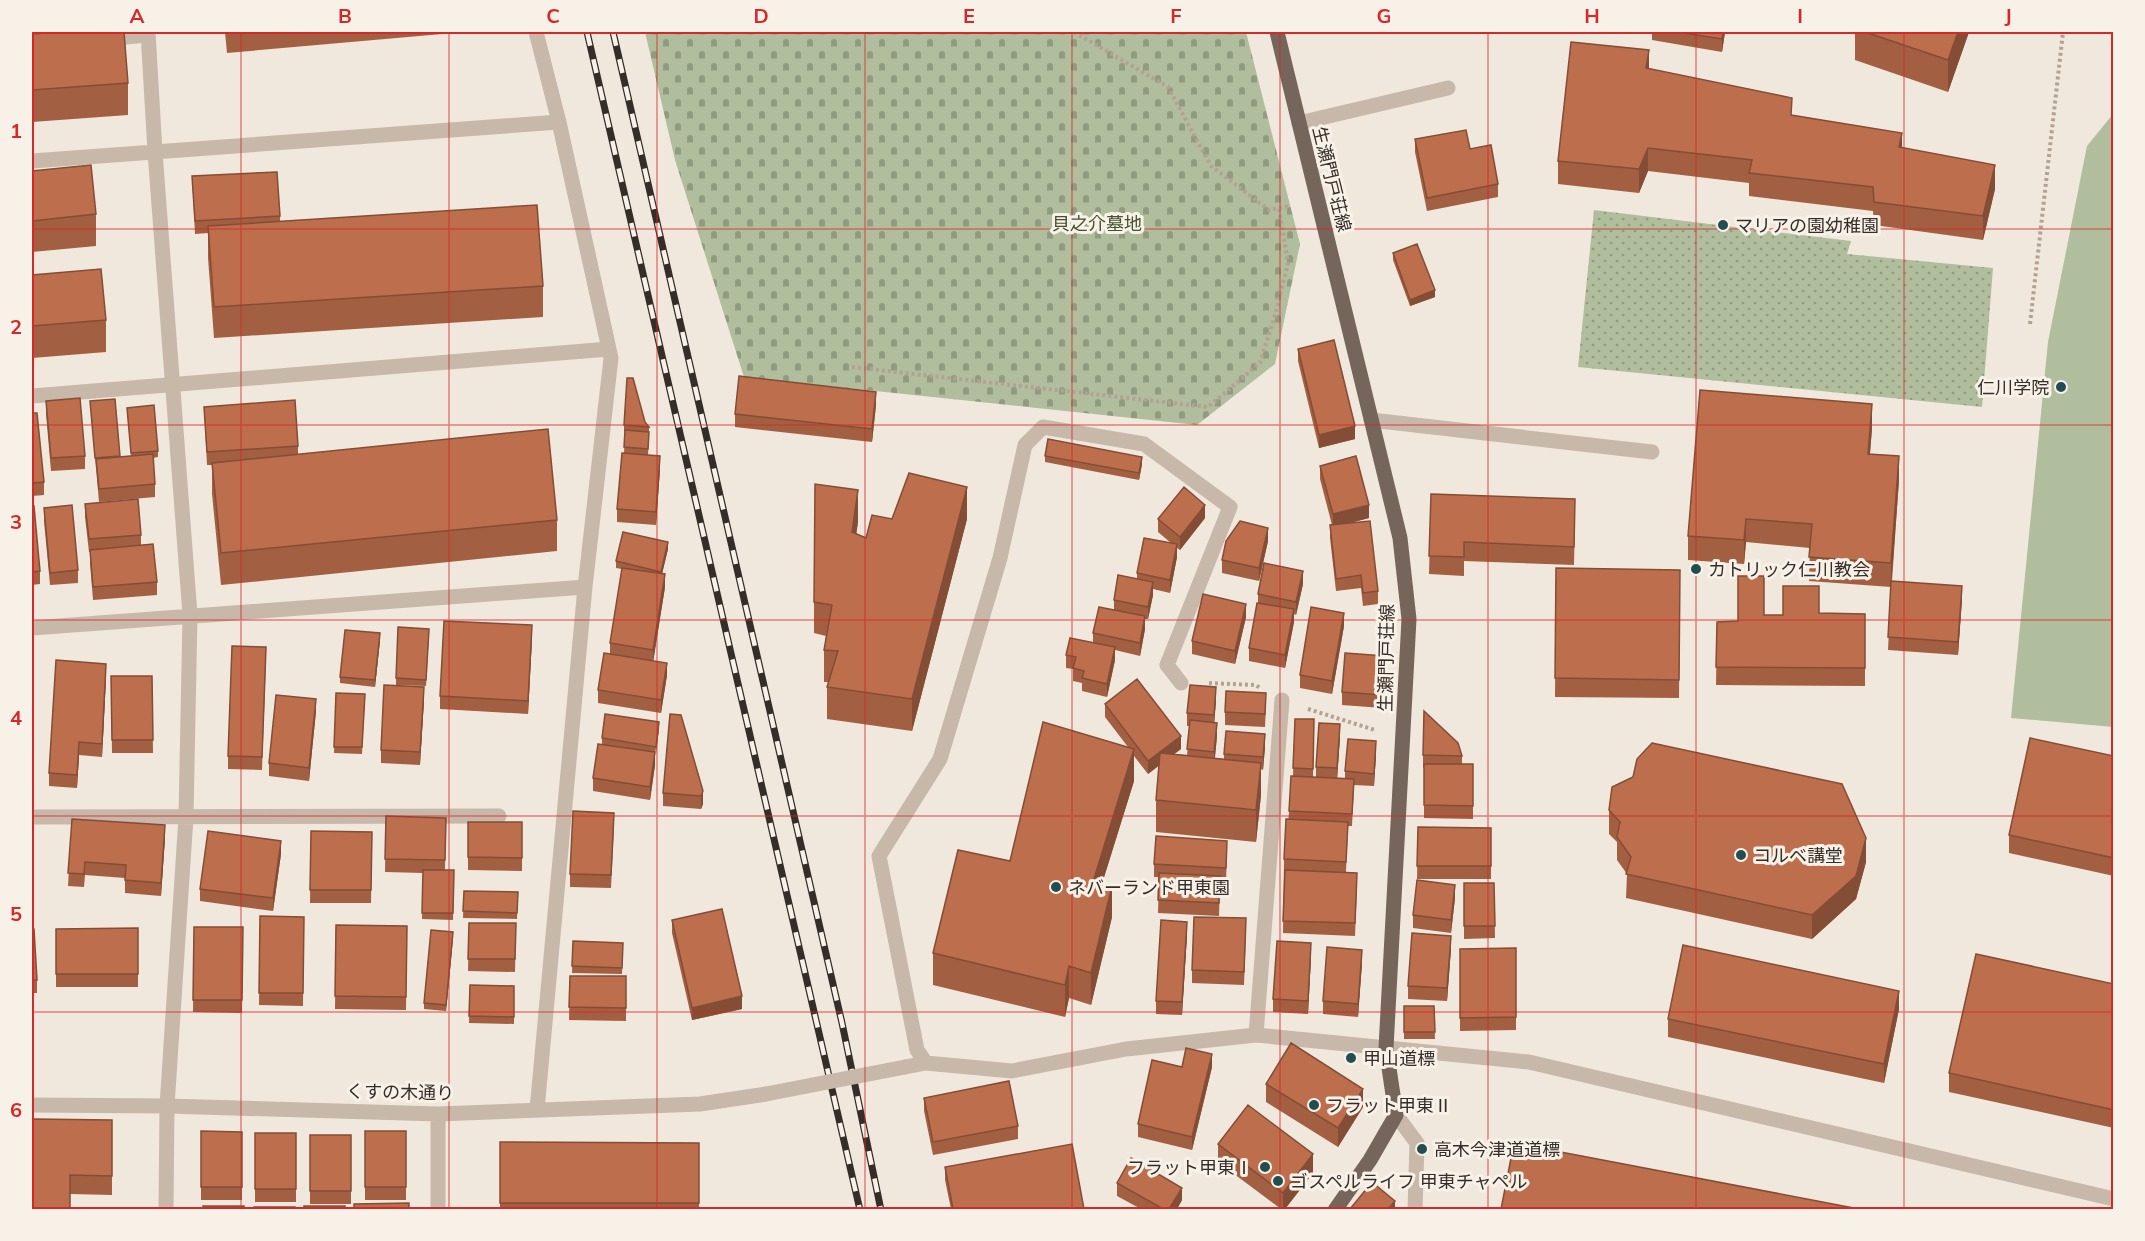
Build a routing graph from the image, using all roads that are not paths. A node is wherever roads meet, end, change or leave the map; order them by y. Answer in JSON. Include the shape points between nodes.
{"nodes":[{"id":1,"x":536,"y":32,"type":"edge"},
{"id":2,"x":1277,"y":32,"type":"edge"},
{"id":3,"x":148,"y":33,"type":"edge"},
{"id":4,"x":90,"y":40,"type":"edge"},
{"id":5,"x":1448,"y":88,"type":"dead end"},
{"id":6,"x":559,"y":122,"type":"junction"},
{"id":7,"x":1299,"y":123,"type":"junction"},
{"id":8,"x":155,"y":152,"type":"junction"},
{"id":9,"x":32,"y":160,"type":"edge"},
{"id":10,"x":609,"y":349,"type":"junction"},
{"id":11,"x":172,"y":386,"type":"junction"},
{"id":12,"x":32,"y":396,"type":"edge"},
{"id":13,"x":1371,"y":420,"type":"junction"},
{"id":14,"x":1652,"y":452,"type":"dead end"},
{"id":15,"x":585,"y":587,"type":"junction"},
{"id":16,"x":190,"y":615,"type":"junction"},
{"id":17,"x":32,"y":628,"type":"edge"},
{"id":18,"x":1181,"y":683,"type":"dead end"},
{"id":19,"x":1282,"y":700,"type":"dead end"},
{"id":20,"x":499,"y":816,"type":"dead end"},
{"id":21,"x":32,"y":817,"type":"edge"},
{"id":22,"x":186,"y":817,"type":"junction"},
{"id":23,"x":1256,"y":1035,"type":"junction"},
{"id":24,"x":1386,"y":1048,"type":"junction"},
{"id":25,"x":926,"y":1063,"type":"junction"},
{"id":26,"x":32,"y":1106,"type":"edge"},
{"id":27,"x":167,"y":1106,"type":"junction"},
{"id":28,"x":537,"y":1110,"type":"junction"},
{"id":29,"x":438,"y":1114,"type":"junction"},
{"id":30,"x":1396,"y":1115,"type":"junction"},
{"id":31,"x":2114,"y":1199,"type":"edge"},
{"id":32,"x":166,"y":1209,"type":"edge"},
{"id":33,"x":438,"y":1209,"type":"edge"},
{"id":34,"x":1335,"y":1209,"type":"edge"},
{"id":35,"x":1415,"y":1209,"type":"edge"}],
"edges":[{"from":1,"to":6,"type":"street"},
{"from":2,"to":7,"type":"main road","name":"生瀬門戸荘線"},
{"from":3,"to":4,"type":"street"},
{"from":3,"to":8,"type":"street"},
{"from":5,"to":7,"type":"street"},
{"from":6,"to":8,"type":"street"},
{"from":6,"to":10,"type":"street"},
{"from":7,"to":13,"type":"main road","name":"生瀬門戸荘線"},
{"from":8,"to":9,"type":"street"},
{"from":8,"to":11,"type":"street"},
{"from":10,"to":11,"type":"street"},
{"from":10,"to":15,"type":"street"},
{"from":11,"to":12,"type":"street"},
{"from":11,"to":16,"type":"street"},
{"from":13,"to":14,"type":"street"},
{"from":13,"to":24,"type":"main road","name":"生瀬門戸荘線","via":[[1400,538],[1409,619]]},
{"from":15,"to":16,"type":"street"},
{"from":15,"to":28,"type":"street"},
{"from":16,"to":17,"type":"street"},
{"from":16,"to":22,"type":"street"},
{"from":18,"to":25,"type":"street","via":[[1167,665],[1230,507],[1144,444],[1043,427],[1025,445],[1000,558],[940,759],[879,856],[916,1050]]},
{"from":19,"to":23,"type":"street"},
{"from":20,"to":22,"type":"street"},
{"from":21,"to":22,"type":"street"},
{"from":22,"to":27,"type":"street"},
{"from":23,"to":24,"type":"street","name":"くすの木通り"},
{"from":23,"to":25,"type":"street","name":"くすの木通り","via":[[1126,1049],[1012,1071]]},
{"from":24,"to":30,"type":"main road","name":"生瀬門戸荘線"},
{"from":24,"to":31,"type":"street","name":"くすの木通り","via":[[1529,1062]]},
{"from":25,"to":28,"type":"street","name":"くすの木通り","bridge":true,"via":[[699,1104]]},
{"from":26,"to":27,"type":"street","name":"くすの木通り"},
{"from":27,"to":29,"type":"street","name":"くすの木通り"},
{"from":27,"to":32,"type":"street"},
{"from":28,"to":29,"type":"street","name":"くすの木通り"},
{"from":29,"to":33,"type":"street"},
{"from":30,"to":34,"type":"main road"},
{"from":30,"to":35,"type":"street","via":[[1417,1143]]}]}
